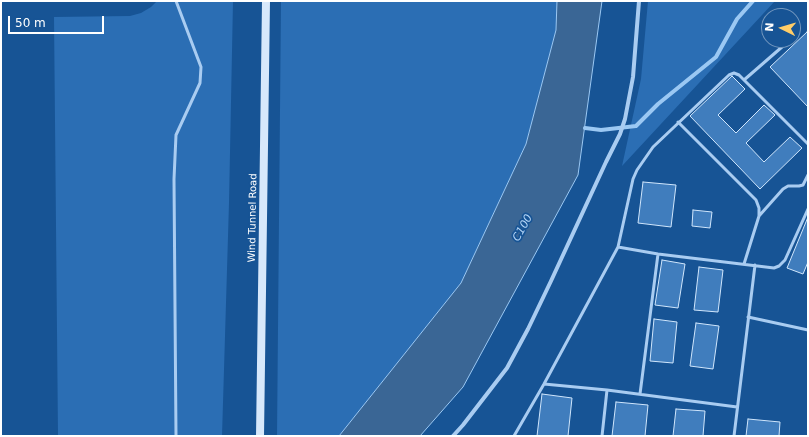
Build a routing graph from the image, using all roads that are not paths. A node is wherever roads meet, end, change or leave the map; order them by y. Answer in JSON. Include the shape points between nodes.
{"nodes":[{"id":1,"x":176,"y":1,"type":"edge"},
{"id":2,"x":266,"y":1,"type":"edge"},
{"id":3,"x":639,"y":1,"type":"edge"},
{"id":4,"x":781,"y":48,"type":"edge"},
{"id":5,"x":744,"y":80,"type":"junction"},
{"id":6,"x":678,"y":122,"type":"junction"},
{"id":7,"x":808,"y":144,"type":"edge"},
{"id":8,"x":808,"y":175,"type":"edge"},
{"id":9,"x":808,"y":209,"type":"edge"},
{"id":10,"x":759,"y":216,"type":"junction"},
{"id":11,"x":618,"y":247,"type":"junction"},
{"id":12,"x":658,"y":254,"type":"junction"},
{"id":13,"x":744,"y":264,"type":"junction"},
{"id":14,"x":755,"y":265,"type":"junction"},
{"id":15,"x":748,"y":317,"type":"junction"},
{"id":16,"x":808,"y":330,"type":"edge"},
{"id":17,"x":544,"y":384,"type":"junction"},
{"id":18,"x":608,"y":390,"type":"junction"},
{"id":19,"x":640,"y":394,"type":"junction"},
{"id":20,"x":737,"y":407,"type":"junction"},
{"id":21,"x":176,"y":436,"type":"edge"},
{"id":22,"x":260,"y":436,"type":"edge"},
{"id":23,"x":453,"y":436,"type":"edge"},
{"id":24,"x":514,"y":436,"type":"edge"},
{"id":25,"x":602,"y":436,"type":"edge"},
{"id":26,"x":734,"y":436,"type":"edge"}],
"edges":[{"from":1,"to":21,"type":"lane","via":[[201,67],[200,83],[176,135]]},
{"from":2,"to":22,"type":"street","name":"Wind Tunnel Road"},
{"from":3,"to":23,"type":"street","via":[[632,77],[620,134],[548,288],[507,368]]},
{"from":4,"to":5,"type":"lane"},
{"from":5,"to":6,"type":"lane","via":[[740,75],[729,74]]},
{"from":5,"to":7,"type":"lane"},
{"from":6,"to":10,"type":"lane","via":[[756,200]]},
{"from":6,"to":11,"type":"lane","via":[[653,147],[637,170]]},
{"from":8,"to":10,"type":"lane","via":[[803,185],[782,189]]},
{"from":9,"to":14,"type":"lane","via":[[785,260],[774,268]]},
{"from":10,"to":13,"type":"lane"},
{"from":11,"to":12,"type":"lane"},
{"from":11,"to":17,"type":"lane"},
{"from":12,"to":13,"type":"lane"},
{"from":12,"to":19,"type":"lane"},
{"from":13,"to":14,"type":"lane"},
{"from":14,"to":15,"type":"lane"},
{"from":15,"to":16,"type":"lane"},
{"from":15,"to":20,"type":"lane"},
{"from":17,"to":18,"type":"lane"},
{"from":17,"to":24,"type":"lane"},
{"from":18,"to":19,"type":"lane"},
{"from":18,"to":25,"type":"lane"},
{"from":19,"to":20,"type":"lane"},
{"from":20,"to":26,"type":"lane"}]}
